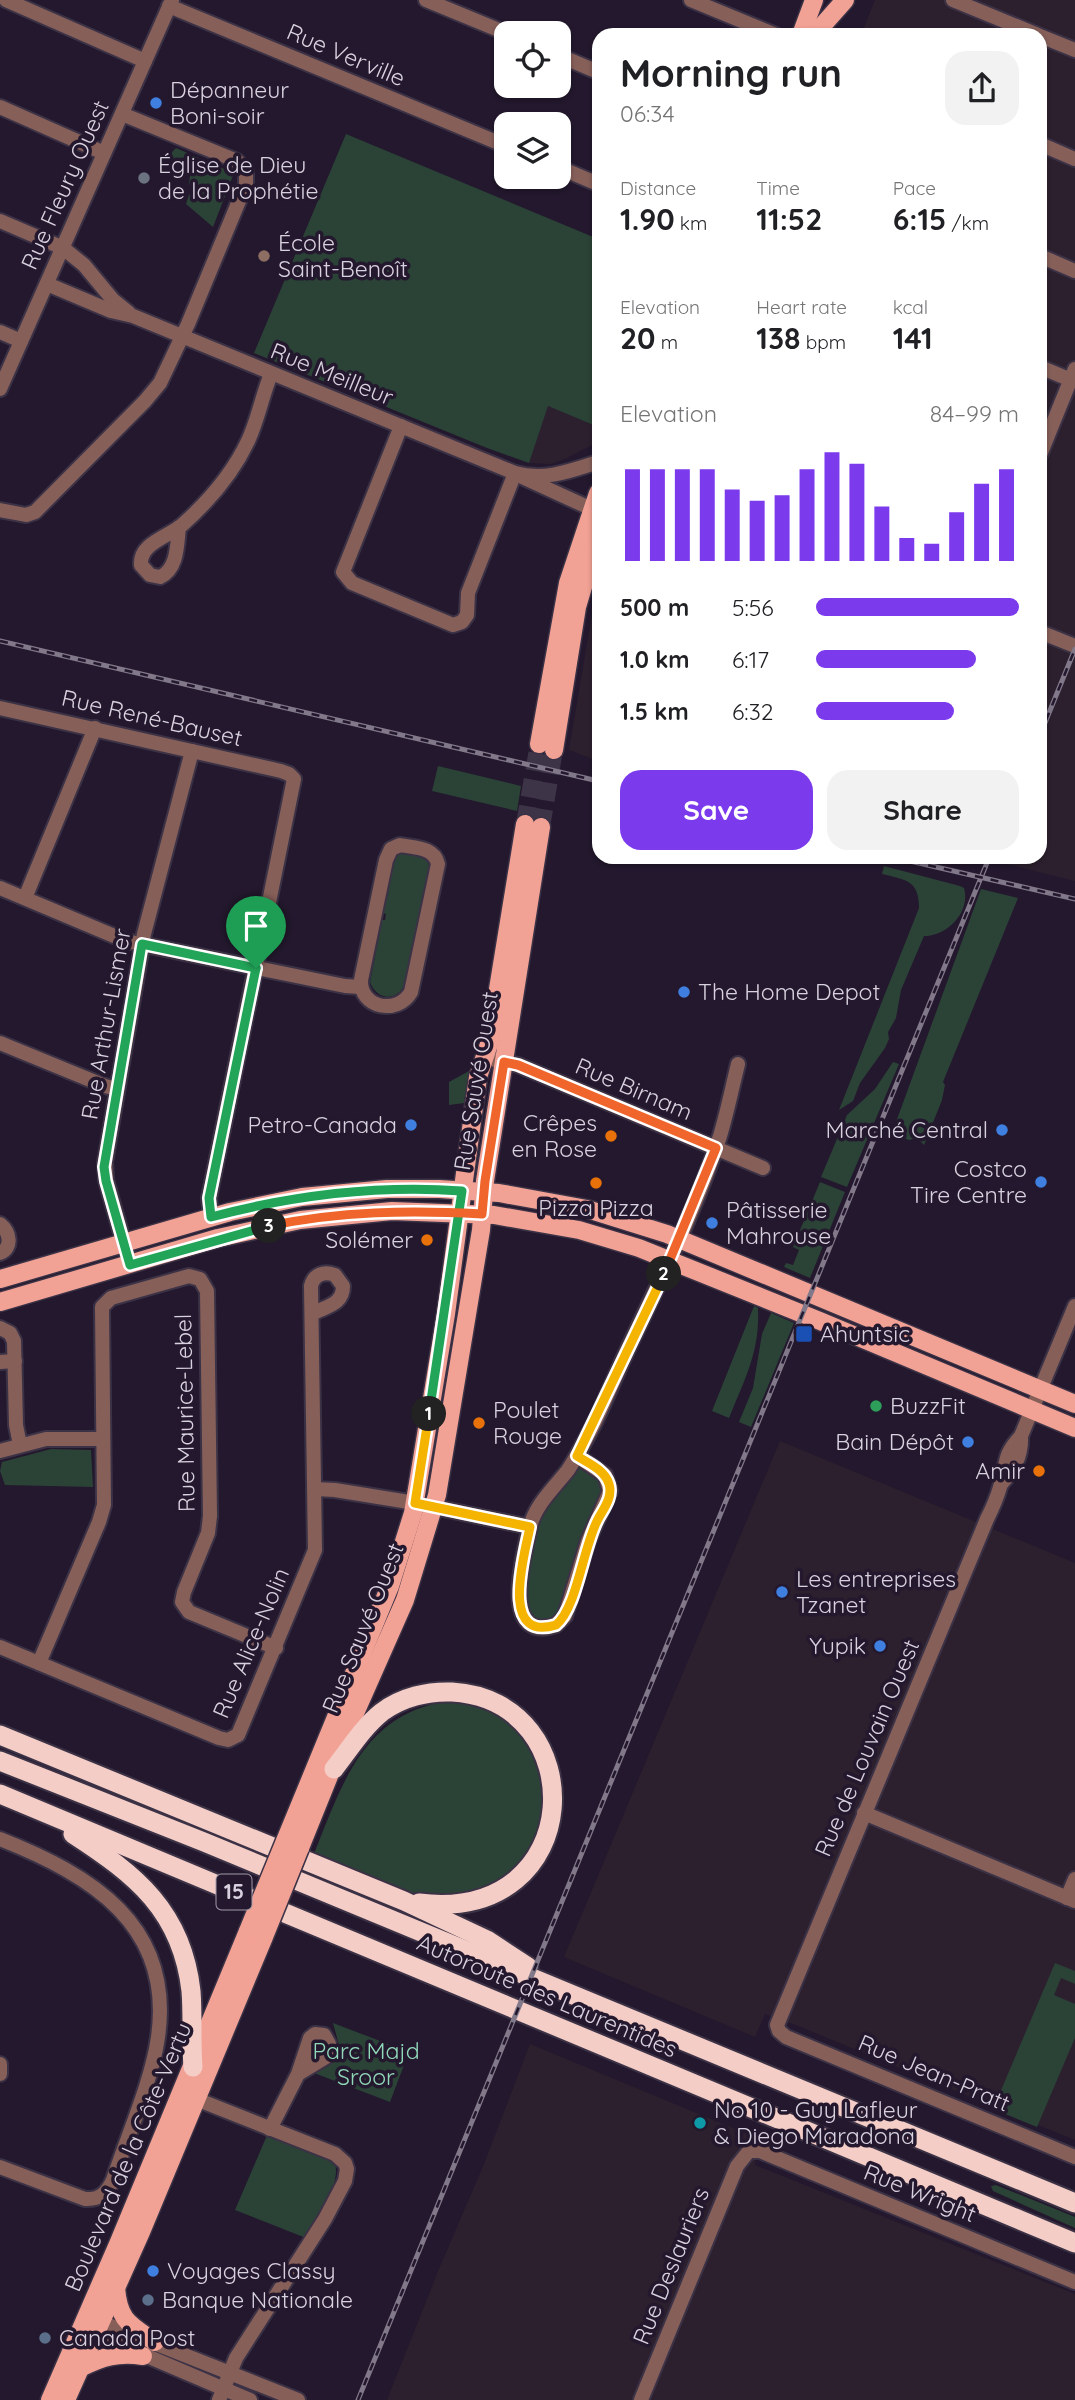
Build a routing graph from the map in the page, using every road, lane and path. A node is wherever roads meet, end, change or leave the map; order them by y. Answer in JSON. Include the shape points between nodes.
{"nodes":[{"id":1,"x":6,"y":0,"type":"edge"},
{"id":2,"x":426,"y":0,"type":"edge"},
{"id":3,"x":691,"y":0,"type":"edge"},
{"id":4,"x":814,"y":0,"type":"edge"},
{"id":5,"x":845,"y":0,"type":"edge"},
{"id":6,"x":953,"y":0,"type":"edge"},
{"id":7,"x":171,"y":3,"type":"edge"},
{"id":8,"x":494,"y":28,"type":"edge"},
{"id":9,"x":759,"y":28,"type":"edge"},
{"id":10,"x":804,"y":28,"type":"edge"},
{"id":11,"x":820,"y":28,"type":"edge"},
{"id":12,"x":1022,"y":28,"type":"edge"},
{"id":13,"x":1047,"y":38,"type":"edge"},
{"id":14,"x":1075,"y":50,"type":"edge"},
{"id":15,"x":145,"y":61,"type":"junction"},
{"id":16,"x":571,"y":61,"type":"edge"},
{"id":17,"x":592,"y":69,"type":"edge"},
{"id":18,"x":0,"y":107,"type":"edge"},
{"id":19,"x":122,"y":114,"type":"junction"},
{"id":20,"x":494,"y":141,"type":"edge"},
{"id":21,"x":1047,"y":147,"type":"edge"},
{"id":22,"x":104,"y":153,"type":"junction"},
{"id":23,"x":1075,"y":159,"type":"edge"},
{"id":24,"x":571,"y":173,"type":"edge"},
{"id":25,"x":592,"y":181,"type":"edge"},
{"id":26,"x":0,"y":221,"type":"edge"},
{"id":27,"x":63,"y":248,"type":"junction"},
{"id":28,"x":1047,"y":259,"type":"edge"},
{"id":29,"x":1075,"y":271,"type":"edge"},
{"id":30,"x":47,"y":284,"type":"junction"},
{"id":31,"x":133,"y":316,"type":"junction"},
{"id":32,"x":0,"y":332,"type":"edge"},
{"id":33,"x":182,"y":337,"type":"junction"},
{"id":34,"x":21,"y":341,"type":"junction"},
{"id":35,"x":1047,"y":368,"type":"edge"},
{"id":36,"x":271,"y":374,"type":"junction"},
{"id":37,"x":1073,"y":374,"type":"edge"},
{"id":38,"x":0,"y":389,"type":"edge"},
{"id":39,"x":401,"y":426,"type":"junction"},
{"id":40,"x":1047,"y":438,"type":"edge"},
{"id":41,"x":592,"y":464,"type":"edge"},
{"id":42,"x":515,"y":473,"type":"junction"},
{"id":43,"x":592,"y":500,"type":"edge"},
{"id":44,"x":0,"y":510,"type":"edge"},
{"id":45,"x":592,"y":510,"type":"edge"},
{"id":46,"x":179,"y":527,"type":"dead end"},
{"id":47,"x":592,"y":557,"type":"edge"},
{"id":48,"x":1047,"y":635,"type":"edge"},
{"id":49,"x":1075,"y":646,"type":"edge"},
{"id":50,"x":0,"y":708,"type":"edge"},
{"id":51,"x":95,"y":728,"type":"junction"},
{"id":52,"x":192,"y":751,"type":"junction"},
{"id":53,"x":0,"y":888,"type":"edge"},
{"id":54,"x":25,"y":898,"type":"junction"},
{"id":55,"x":142,"y":944,"type":"junction"},
{"id":56,"x":256,"y":968,"type":"junction"},
{"id":57,"x":361,"y":987,"type":"junction"},
{"id":58,"x":0,"y":1043,"type":"edge"},
{"id":59,"x":485,"y":1059,"type":"junction"},
{"id":60,"x":504,"y":1062,"type":"junction"},
{"id":61,"x":738,"y":1064,"type":"dead end"},
{"id":62,"x":117,"y":1089,"type":"junction"},
{"id":63,"x":716,"y":1148,"type":"junction"},
{"id":64,"x":763,"y":1168,"type":"dead end"},
{"id":65,"x":462,"y":1191,"type":"junction"},
{"id":66,"x":484,"y":1192,"type":"junction"},
{"id":67,"x":458,"y":1213,"type":"junction"},
{"id":68,"x":482,"y":1214,"type":"junction"},
{"id":69,"x":211,"y":1217,"type":"junction"},
{"id":70,"x":0,"y":1224,"type":"edge"},
{"id":71,"x":679,"y":1239,"type":"junction"},
{"id":72,"x":124,"y":1242,"type":"junction"},
{"id":73,"x":0,"y":1253,"type":"edge"},
{"id":74,"x":670,"y":1260,"type":"junction"},
{"id":75,"x":130,"y":1265,"type":"junction"},
{"id":76,"x":0,"y":1279,"type":"edge"},
{"id":77,"x":0,"y":1302,"type":"edge"},
{"id":78,"x":1075,"y":1306,"type":"edge"},
{"id":79,"x":312,"y":1314,"type":"dead end"},
{"id":80,"x":0,"y":1328,"type":"edge"},
{"id":81,"x":7,"y":1362,"type":"edge"},
{"id":82,"x":1041,"y":1390,"type":"junction"},
{"id":83,"x":1075,"y":1404,"type":"edge"},
{"id":84,"x":1032,"y":1410,"type":"junction"},
{"id":85,"x":1075,"y":1428,"type":"edge"},
{"id":86,"x":103,"y":1439,"type":"junction"},
{"id":87,"x":20,"y":1445,"type":"junction"},
{"id":88,"x":0,"y":1451,"type":"edge"},
{"id":89,"x":577,"y":1456,"type":"junction"},
{"id":90,"x":315,"y":1489,"type":"junction"},
{"id":91,"x":415,"y":1503,"type":"junction"},
{"id":92,"x":434,"y":1506,"type":"junction"},
{"id":93,"x":530,"y":1527,"type":"junction"},
{"id":94,"x":0,"y":1647,"type":"edge"},
{"id":95,"x":276,"y":1647,"type":"junction"},
{"id":96,"x":39,"y":1663,"type":"junction"},
{"id":97,"x":0,"y":1734,"type":"edge"},
{"id":98,"x":0,"y":1761,"type":"edge"},
{"id":99,"x":334,"y":1769,"type":"junction"},
{"id":100,"x":0,"y":1794,"type":"edge"},
{"id":101,"x":31,"y":1807,"type":"junction"},
{"id":102,"x":864,"y":1814,"type":"junction"},
{"id":103,"x":0,"y":1839,"type":"edge"},
{"id":104,"x":293,"y":1844,"type":"junction"},
{"id":105,"x":1075,"y":1879,"type":"edge"},
{"id":106,"x":1071,"y":1899,"type":"edge"},
{"id":107,"x":404,"y":1901,"type":"junction"},
{"id":108,"x":256,"y":1934,"type":"junction"},
{"id":109,"x":564,"y":1991,"type":"junction"},
{"id":110,"x":777,"y":2029,"type":"joint"},
{"id":111,"x":0,"y":2064,"type":"edge"},
{"id":112,"x":193,"y":2067,"type":"junction"},
{"id":113,"x":0,"y":2074,"type":"edge"},
{"id":114,"x":298,"y":2074,"type":"dead end"},
{"id":115,"x":196,"y":2099,"type":"junction"},
{"id":116,"x":270,"y":2129,"type":"junction"},
{"id":117,"x":747,"y":2152,"type":"joint"},
{"id":118,"x":1075,"y":2157,"type":"edge"},
{"id":119,"x":0,"y":2166,"type":"edge"},
{"id":120,"x":1075,"y":2203,"type":"edge"},
{"id":121,"x":1075,"y":2243,"type":"edge"},
{"id":122,"x":1075,"y":2282,"type":"edge"},
{"id":123,"x":117,"y":2288,"type":"junction"},
{"id":124,"x":91,"y":2325,"type":"junction"},
{"id":125,"x":149,"y":2349,"type":"junction"},
{"id":126,"x":80,"y":2368,"type":"junction"},
{"id":127,"x":223,"y":2370,"type":"junction"},
{"id":128,"x":221,"y":2395,"type":"edge"},
{"id":129,"x":50,"y":2400,"type":"edge"},
{"id":130,"x":66,"y":2400,"type":"edge"},
{"id":131,"x":250,"y":2400,"type":"edge"},
{"id":132,"x":298,"y":2400,"type":"edge"},
{"id":133,"x":641,"y":2400,"type":"edge"}],
"edges":[{"from":1,"to":15,"type":"street"},
{"from":2,"to":8,"type":"street"},
{"from":3,"to":9,"type":"street"},
{"from":4,"to":10,"type":"main road"},
{"from":5,"to":11,"type":"main road"},
{"from":6,"to":12,"type":"street"},
{"from":7,"to":15,"type":"street","name":"Rue Fleury Ouest"},
{"from":7,"to":20,"type":"street","name":"Rue Verville"},
{"from":13,"to":14,"type":"street"},
{"from":15,"to":19,"type":"street","name":"Rue Fleury Ouest"},
{"from":16,"to":17,"type":"street"},
{"from":18,"to":22,"type":"street"},
{"from":19,"to":22,"type":"street","name":"Rue Fleury Ouest"},
{"from":19,"to":33,"type":"street","via":[[234,160],[247,172],[243,193]]},
{"from":21,"to":23,"type":"street"},
{"from":22,"to":27,"type":"street","name":"Rue Fleury Ouest"},
{"from":24,"to":25,"type":"street"},
{"from":26,"to":27,"type":"street"},
{"from":27,"to":30,"type":"street","name":"Rue Fleury Ouest"},
{"from":27,"to":31,"type":"street","via":[[78,249],[89,257]]},
{"from":28,"to":29,"type":"street"},
{"from":30,"to":31,"type":"street","name":"Rue Meilleur"},
{"from":30,"to":34,"type":"street","name":"Rue Fleury Ouest"},
{"from":31,"to":33,"type":"street","name":"Rue Meilleur"},
{"from":32,"to":34,"type":"street"},
{"from":33,"to":36,"type":"street","name":"Rue Meilleur"},
{"from":33,"to":44,"type":"street","via":[[151,395],[39,508],[27,515]]},
{"from":34,"to":38,"type":"street","name":"Rue Fleury Ouest"},
{"from":35,"to":37,"type":"street"},
{"from":36,"to":39,"type":"street","name":"Rue Meilleur"},
{"from":36,"to":46,"type":"street","via":[[246,446],[220,485]]},
{"from":37,"to":40,"type":"street"},
{"from":39,"to":42,"type":"street","name":"Rue Meilleur"},
{"from":39,"to":42,"type":"street","via":[[343,572],[352,583],[453,625],[467,615],[468,593]]},
{"from":41,"to":42,"type":"street","name":"Rue Meilleur","via":[[549,476]]},
{"from":42,"to":43,"type":"street","name":"Rue Meilleur","via":[[542,488]]},
{"from":45,"to":47,"type":"main road","via":[[568,583],[546,747]]},
{"from":48,"to":49,"type":"street"},
{"from":50,"to":51,"type":"street","name":"Rue René-Bauset"},
{"from":51,"to":52,"type":"street","name":"Rue René-Bauset"},
{"from":51,"to":54,"type":"street"},
{"from":52,"to":55,"type":"street","name":"Rue Arthur-Lismer"},
{"from":52,"to":56,"type":"street","name":"Rue René-Bauset","via":[[293,777]]},
{"from":53,"to":54,"type":"street"},
{"from":54,"to":55,"type":"street"},
{"from":55,"to":56,"type":"street"},
{"from":55,"to":62,"type":"street","name":"Rue Arthur-Lismer"},
{"from":56,"to":57,"type":"street"},
{"from":56,"to":69,"type":"street","via":[[209,1198]]},
{"from":57,"to":57,"type":"street","via":[[369,1000],[385,1007],[400,1004],[410,995],[438,867],[432,852],[400,845],[388,853]]},
{"from":58,"to":62,"type":"street"},
{"from":59,"to":60,"type":"street","name":"Rue Birnam"},
{"from":59,"to":60,"type":"main road","name":"Rue Sauvé Ouest","via":[[533,825]]},
{"from":59,"to":65,"type":"main road","name":"Rue Sauvé Ouest","via":[[478,1077]]},
{"from":60,"to":63,"type":"street","name":"Rue Birnam"},
{"from":60,"to":66,"type":"main road","name":"Rue Sauvé Ouest"},
{"from":61,"to":63,"type":"street"},
{"from":62,"to":72,"type":"street","name":"Rue Arthur-Lismer","via":[[104,1171]]},
{"from":63,"to":64,"type":"street","name":"Rue Birnam"},
{"from":63,"to":71,"type":"street"},
{"from":65,"to":66,"type":"main road"},
{"from":65,"to":67,"type":"main road","name":"Rue Sauvé Ouest"},
{"from":65,"to":69,"type":"main road","via":[[340,1192]]},
{"from":66,"to":68,"type":"main road","name":"Rue Sauvé Ouest"},
{"from":66,"to":71,"type":"main road","via":[[575,1206]]},
{"from":67,"to":68,"type":"main road"},
{"from":67,"to":75,"type":"main road","via":[[383,1211],[300,1220]]},
{"from":67,"to":91,"type":"main road","name":"Rue Sauvé Ouest"},
{"from":68,"to":74,"type":"main road","via":[[579,1230]]},
{"from":68,"to":92,"type":"main road","name":"Rue Sauvé Ouest"},
{"from":69,"to":72,"type":"main road"},
{"from":70,"to":73,"type":"street","via":[[9,1243]]},
{"from":71,"to":74,"type":"street"},
{"from":71,"to":82,"type":"main road"},
{"from":72,"to":75,"type":"street","name":"Rue Arthur-Lismer"},
{"from":72,"to":76,"type":"main road"},
{"from":74,"to":84,"type":"main road"},
{"from":74,"to":89,"type":"street"},
{"from":75,"to":77,"type":"main road"},
{"from":78,"to":82,"type":"street","name":"Rue de Louvain Ouest"},
{"from":79,"to":90,"type":"street","name":"Rue Alice-Nolin"},
{"from":80,"to":81,"type":"street","via":[[13,1338]]},
{"from":81,"to":87,"type":"street"},
{"from":82,"to":83,"type":"main road"},
{"from":82,"to":84,"type":"street","name":"Rue de Louvain Ouest"},
{"from":84,"to":85,"type":"main road"},
{"from":84,"to":102,"type":"street","name":"Rue de Louvain Ouest","via":[[1003,1467],[1002,1484]]},
{"from":86,"to":87,"type":"street","via":[[53,1438]]},
{"from":86,"to":95,"type":"street","name":"Rue Maurice-Lebel","via":[[103,1305],[111,1298],[187,1277],[202,1281],[207,1294],[210,1522],[182,1602],[189,1612]]},
{"from":86,"to":96,"type":"street","via":[[103,1510]]},
{"from":87,"to":88,"type":"street"},
{"from":89,"to":93,"type":"street","via":[[538,1507]]},
{"from":89,"to":93,"type":"street","via":[[605,1475],[609,1498],[590,1535],[562,1620],[546,1628],[528,1620],[518,1594]]},
{"from":90,"to":91,"type":"street"},
{"from":90,"to":95,"type":"street","name":"Rue Alice-Nolin","via":[[314,1554]]},
{"from":91,"to":92,"type":"street"},
{"from":91,"to":104,"type":"main road","name":"Rue Sauvé Ouest","via":[[390,1586]]},
{"from":92,"to":93,"type":"street"},
{"from":92,"to":99,"type":"main road","name":"Rue Sauvé Ouest","via":[[405,1600]]},
{"from":94,"to":96,"type":"street","name":"Rue Alice-Nolin"},
{"from":95,"to":96,"type":"street","name":"Rue Alice-Nolin","via":[[241,1730],[228,1740]]},
{"from":97,"to":107,"type":"highway"},
{"from":98,"to":109,"type":"highway","name":"Autoroute des Laurentides","number":"15"},
{"from":99,"to":104,"type":"main road","name":"Rue Sauvé Ouest"},
{"from":99,"to":107,"type":"highway","via":[[382,1712],[408,1698],[437,1692],[467,1694],[499,1706],[522,1722],[543,1753],[551,1778],[551,1817],[541,1848],[523,1874],[501,1891],[473,1903],[440,1906]]},
{"from":100,"to":101,"type":"highway","name":"Autoroute des Laurentides","number":"15"},
{"from":101,"to":112,"type":"highway","via":[[123,1867],[168,1921],[189,1978]]},
{"from":101,"to":121,"type":"highway","name":"Autoroute des Laurentides","number":"15"},
{"from":102,"to":106,"type":"street"},
{"from":102,"to":110,"type":"street","name":"Rue de Louvain Ouest"},
{"from":103,"to":119,"type":"street","via":[[99,1889],[131,1922],[155,1975],[159,2012],[155,2052],[105,2193],[96,2199],[76,2197]]},
{"from":104,"to":108,"type":"main road","name":"Rue Sauvé Ouest","bridge":true},
{"from":105,"to":106,"type":"street"},
{"from":107,"to":109,"type":"highway","via":[[487,1940]]},
{"from":108,"to":112,"type":"main road","name":"Boulevard de la Côte-Vertu"},
{"from":108,"to":115,"type":"main road","name":"Boulevard de la Côte-Vertu"},
{"from":109,"to":120,"type":"highway","name":"Autoroute des Laurentides","number":"15"},
{"from":110,"to":118,"type":"street","name":"Rue Jean-Pratt","via":[[786,2037]]},
{"from":111,"to":113,"type":"street"},
{"from":112,"to":124,"type":"main road","name":"Boulevard de la Côte-Vertu"},
{"from":114,"to":116,"type":"street"},
{"from":115,"to":116,"type":"street"},
{"from":115,"to":123,"type":"main road","name":"Boulevard de la Côte-Vertu"},
{"from":116,"to":127,"type":"street","via":[[335,2154],[345,2162],[345,2181],[236,2358]]},
{"from":117,"to":122,"type":"street","name":"Rue Wright","via":[[760,2151]]},
{"from":117,"to":133,"type":"street","name":"Rue Deslauriers","via":[[733,2175]]},
{"from":123,"to":124,"type":"main road","name":"Boulevard de la Côte-Vertu"},
{"from":123,"to":125,"type":"main road","via":[[124,2318]]},
{"from":124,"to":125,"type":"street"},
{"from":124,"to":126,"type":"main road","name":"Boulevard de la Côte-Vertu"},
{"from":124,"to":129,"type":"main road","name":"Boulevard de la Côte-Vertu"},
{"from":125,"to":126,"type":"main road","via":[[109,2355]]},
{"from":125,"to":127,"type":"street"},
{"from":125,"to":128,"type":"street"},
{"from":126,"to":130,"type":"main road","name":"Boulevard de la Côte-Vertu"},
{"from":127,"to":128,"type":"street"},
{"from":127,"to":132,"type":"street"},
{"from":128,"to":131,"type":"street"}]}
